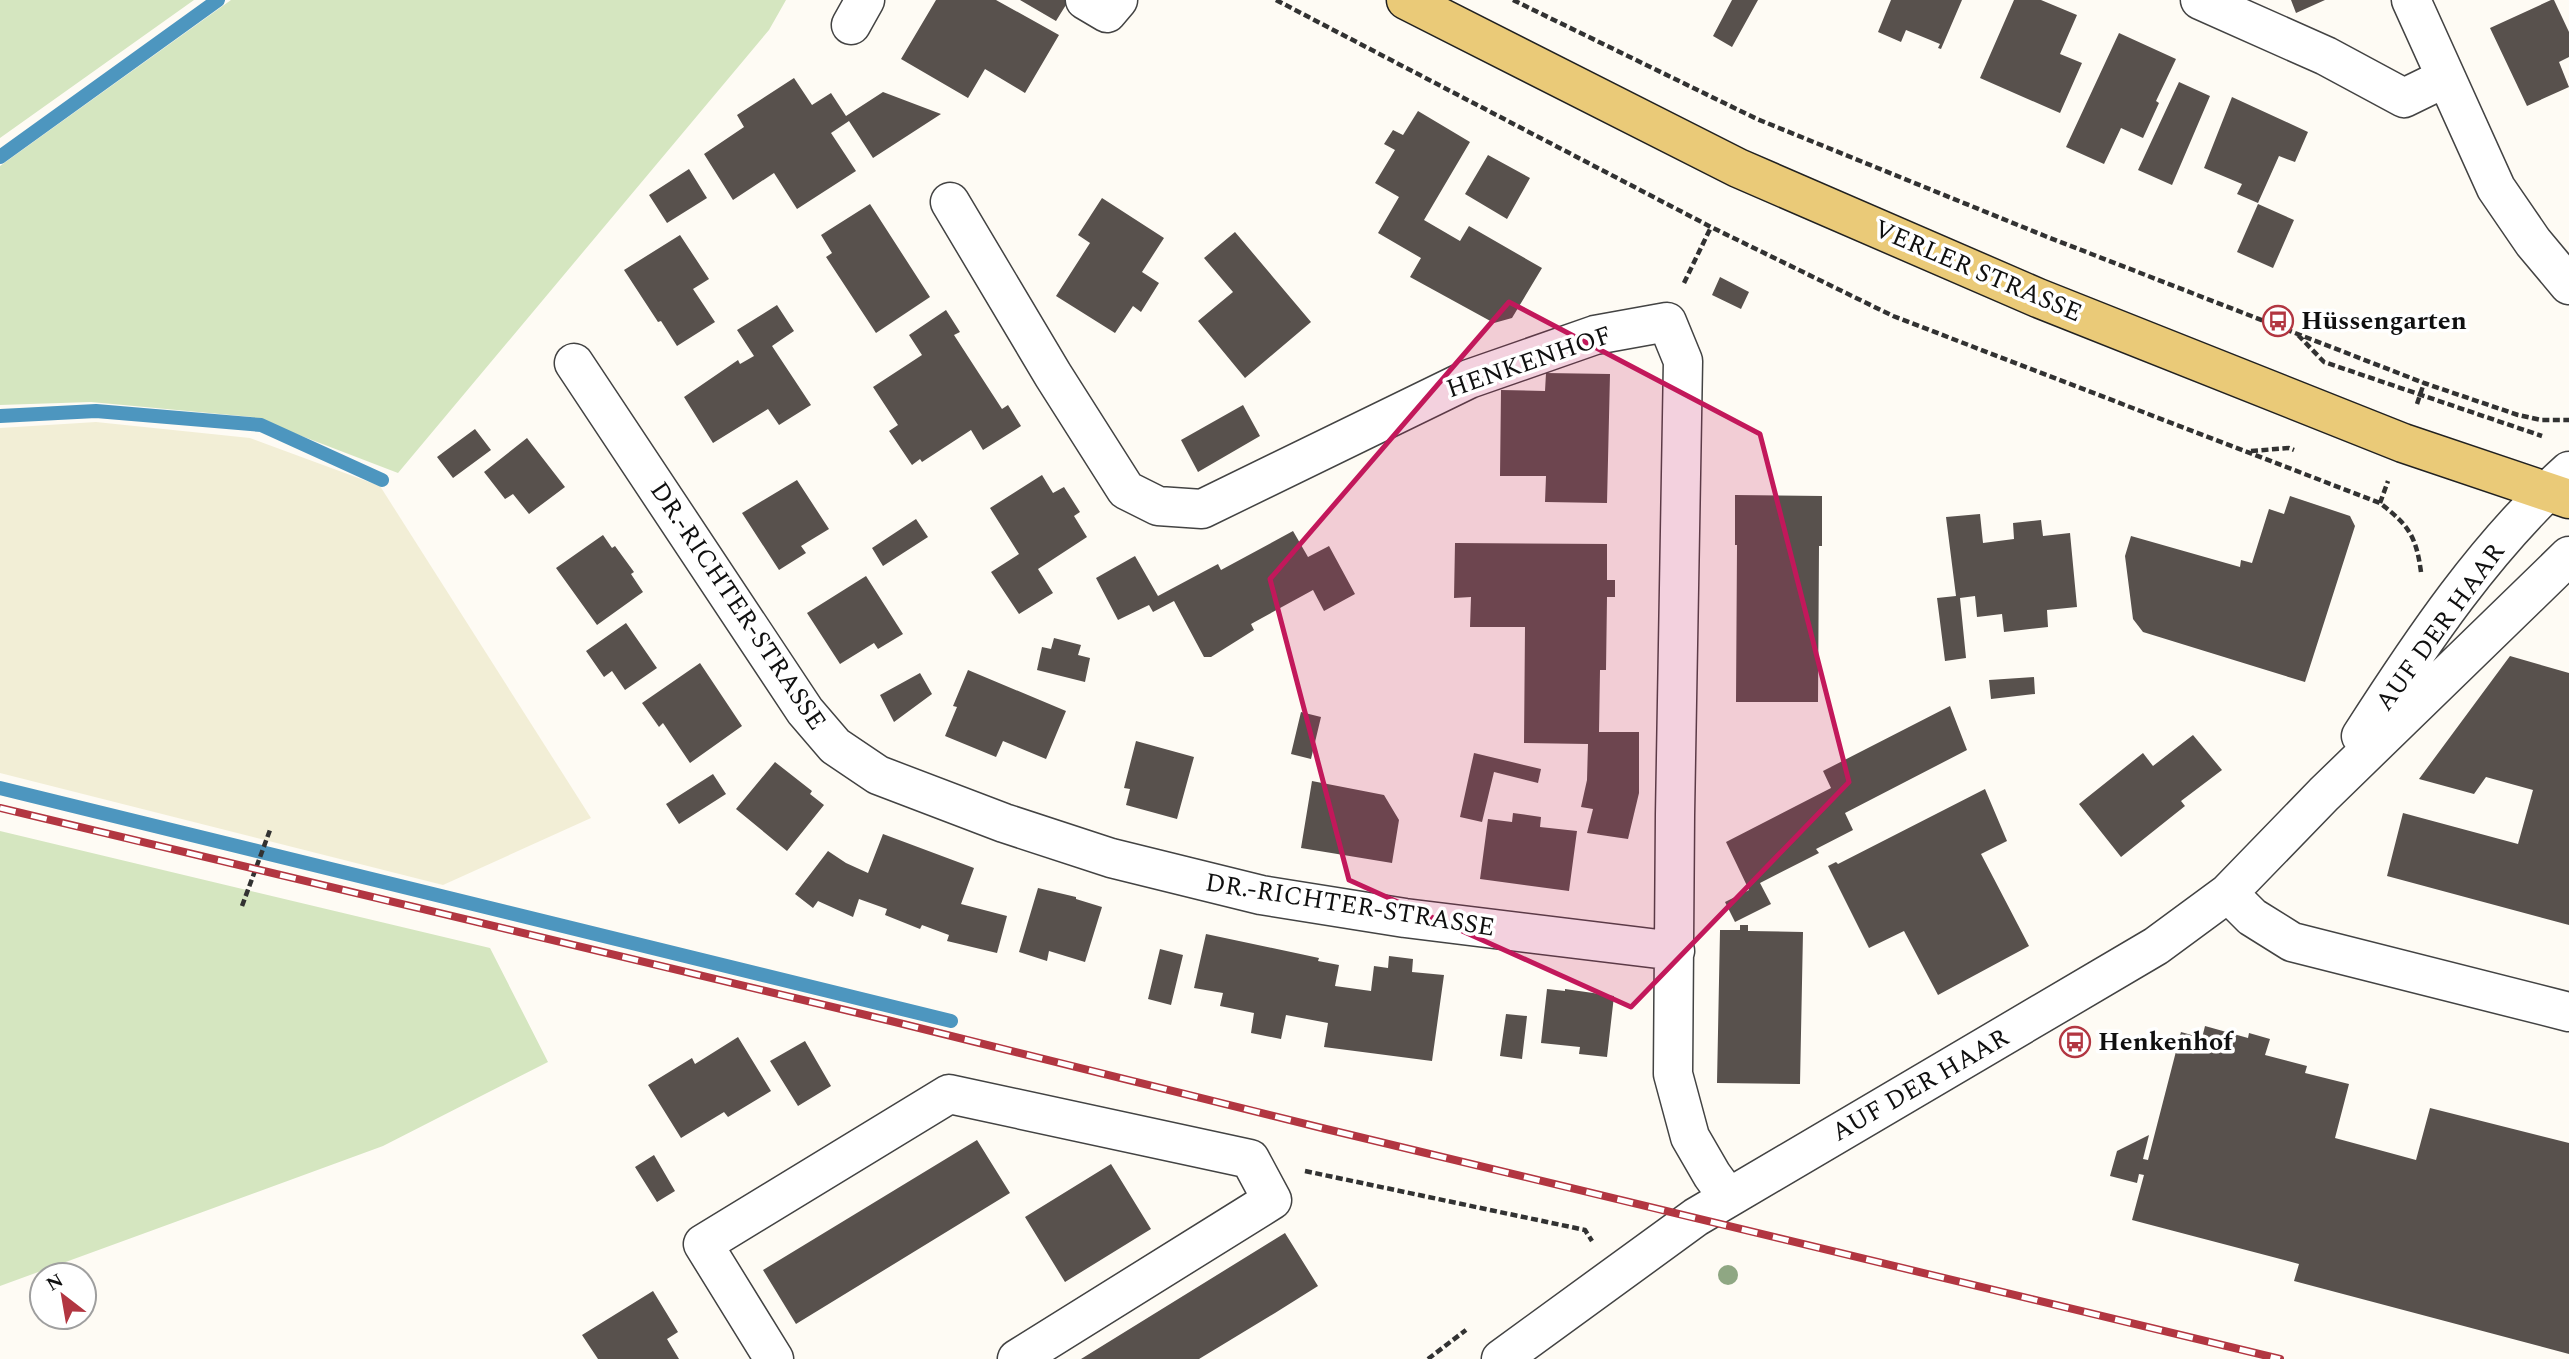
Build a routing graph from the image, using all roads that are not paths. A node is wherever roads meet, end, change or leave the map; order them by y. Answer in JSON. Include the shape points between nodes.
{"nodes":[{"id":1,"x":1085,"y":0,"type":"edge"},
{"id":2,"x":1118,"y":0,"type":"edge"},
{"id":3,"x":1406,"y":0,"type":"edge"},
{"id":4,"x":2200,"y":0,"type":"edge"},
{"id":5,"x":2411,"y":0,"type":"edge"},
{"id":6,"x":2445,"y":78,"type":"junction"},
{"id":7,"x":950,"y":202,"type":"dead end"},
{"id":8,"x":2569,"y":285,"type":"edge"},
{"id":9,"x":574,"y":363,"type":"dead end"},
{"id":10,"x":2561,"y":487,"type":"edge"},
{"id":11,"x":2569,"y":556,"type":"edge"},
{"id":12,"x":2324,"y":794,"type":"junction"},
{"id":13,"x":2228,"y":893,"type":"junction"},
{"id":14,"x":1675,"y":951,"type":"junction"},
{"id":15,"x":2569,"y":1012,"type":"edge"},
{"id":16,"x":1728,"y":1197,"type":"junction"},
{"id":17,"x":774,"y":1359,"type":"edge"},
{"id":18,"x":1017,"y":1359,"type":"edge"},
{"id":19,"x":1500,"y":1359,"type":"edge"}],
"edges":[{"from":1,"to":2,"type":"street","via":[[1107,13]]},
{"from":3,"to":10,"type":"main road","name":"VERLER STRASSE","via":[[1738,168],[2025,292],[2403,443]]},
{"from":4,"to":6,"type":"street","via":[[2326,56],[2404,98]]},
{"from":5,"to":6,"type":"street"},
{"from":6,"to":8,"type":"street","via":[[2496,188]]},
{"from":7,"to":14,"type":"street","name":"HENKENHOF","via":[[1126,490],[1158,506],[1202,509],[1469,379],[1595,335],[1667,322],[1682,361]]},
{"from":9,"to":14,"type":"street","name":"DR.-RICHTER-STRASSE","via":[[805,711],[835,746],[878,775],[1111,858],[1261,895]]},
{"from":10,"to":12,"type":"street","name":"AUF DER HAAR","via":[[2464,585]]},
{"from":11,"to":12,"type":"street","name":"AUF DER HAAR"},
{"from":12,"to":13,"type":"street","name":"AUF DER HAAR"},
{"from":13,"to":15,"type":"street","via":[[2252,917],[2292,942]]},
{"from":13,"to":16,"type":"street","name":"AUF DER HAAR","via":[[2156,946]]},
{"from":14,"to":16,"type":"street","via":[[1673,1074],[1690,1137]]},
{"from":16,"to":19,"type":"street","name":"AUF DER HAAR"},
{"from":17,"to":18,"type":"street","via":[[702,1244],[949,1094],[1250,1160],[1272,1200]]}]}
